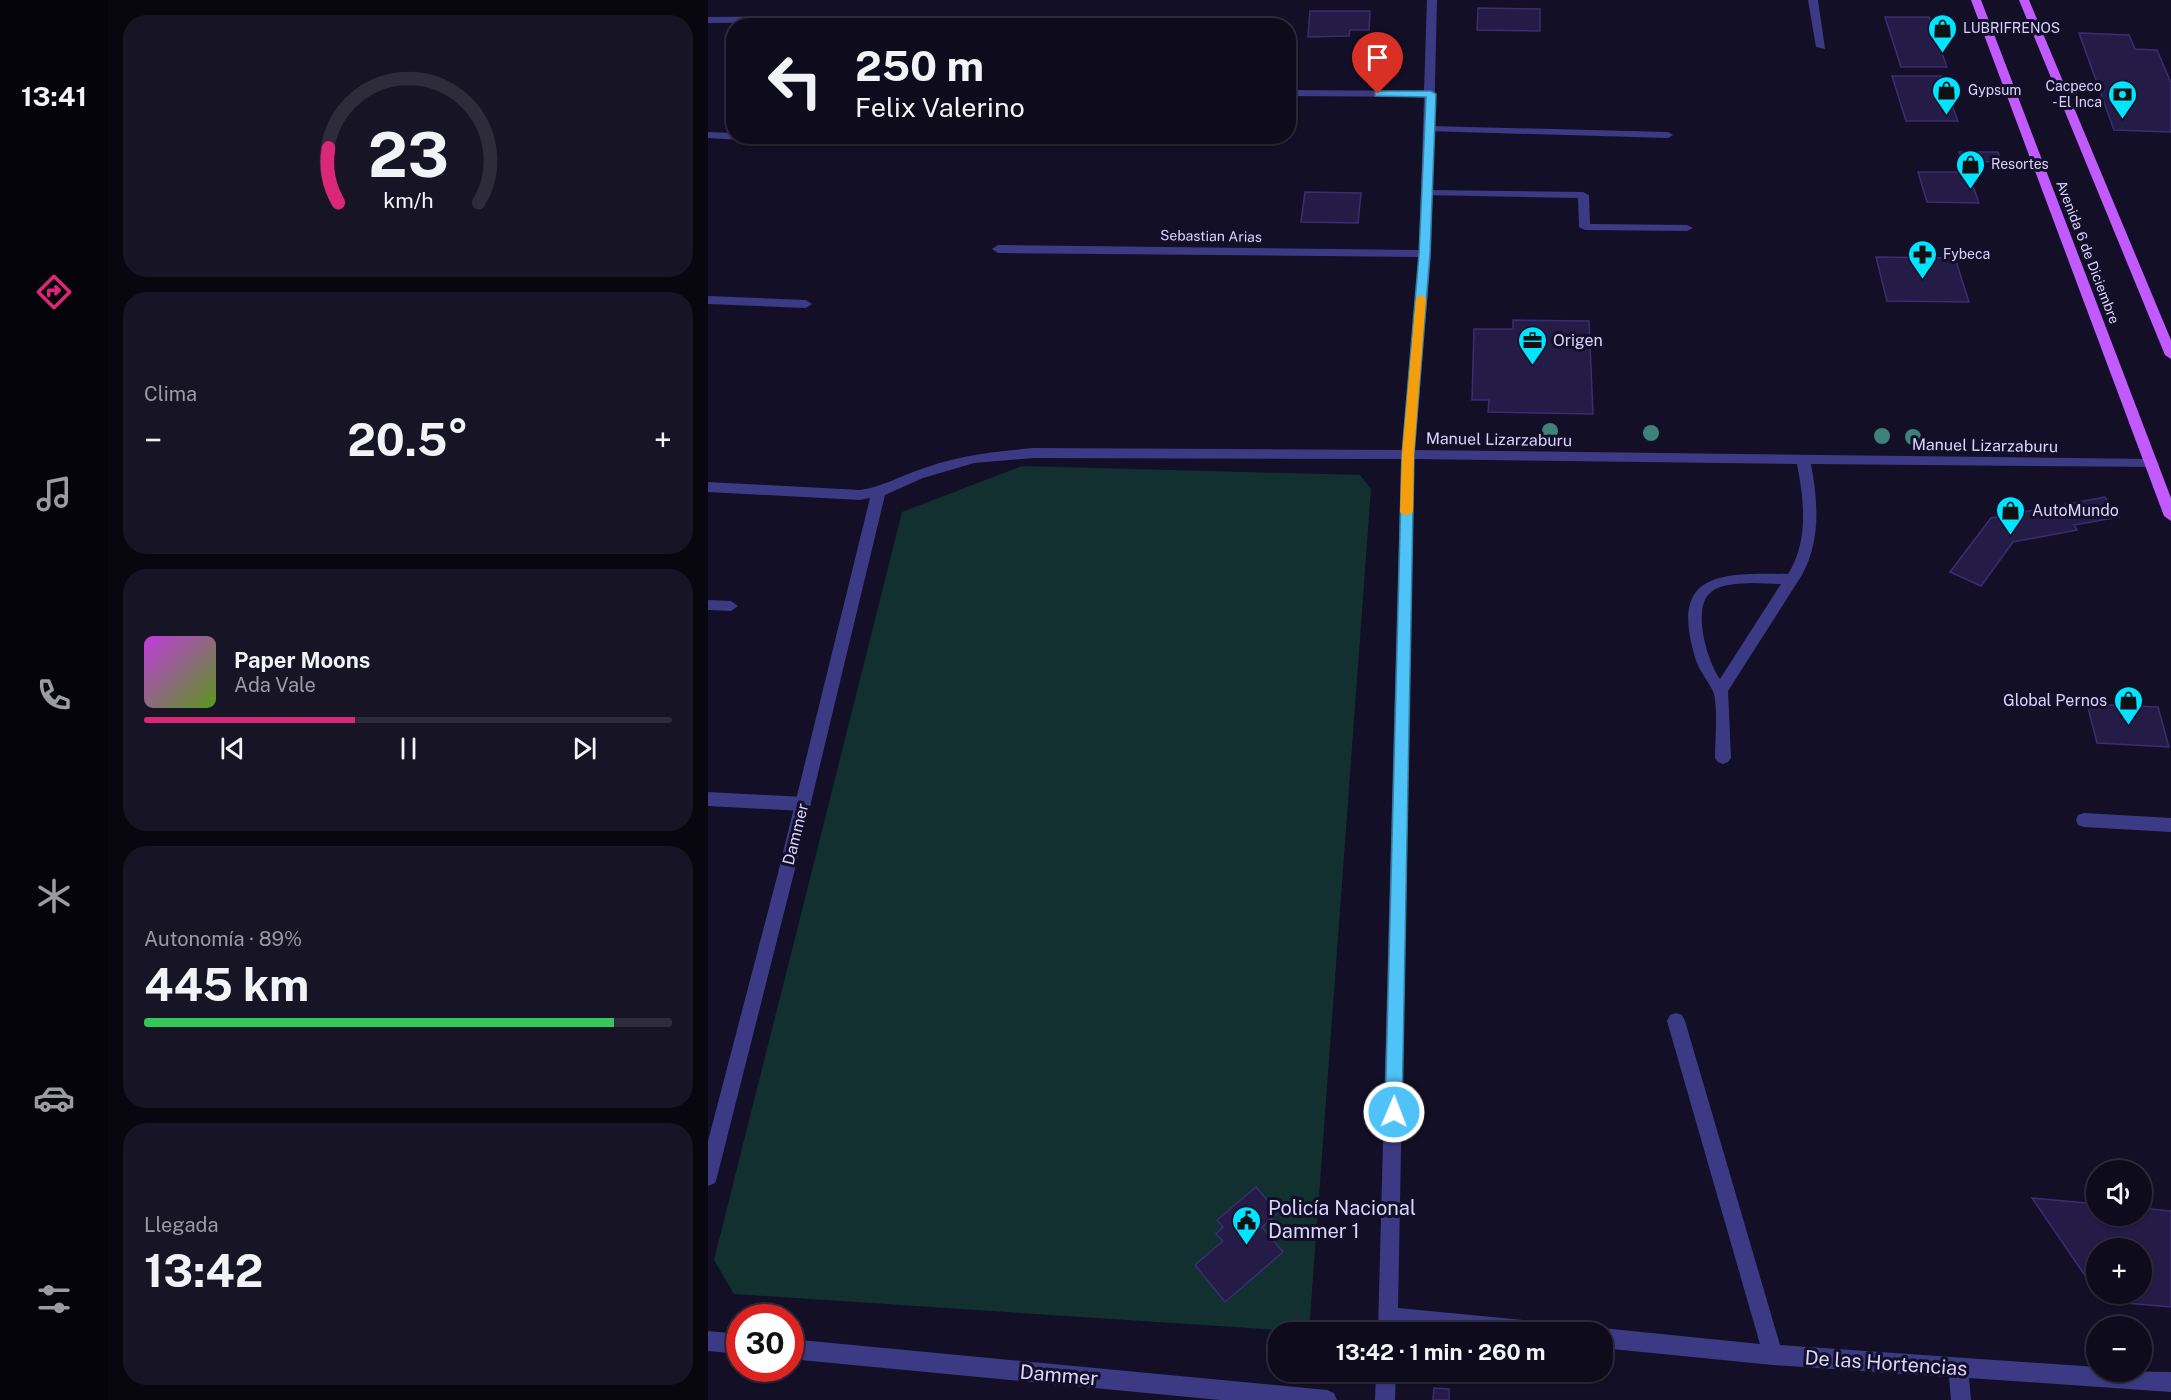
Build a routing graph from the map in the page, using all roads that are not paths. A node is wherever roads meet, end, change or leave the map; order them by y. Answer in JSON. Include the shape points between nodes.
{"nodes":[{"id":1,"x":1432,"y":0,"type":"edge"},
{"id":2,"x":1813,"y":0,"type":"edge"},
{"id":3,"x":1976,"y":0,"type":"edge"},
{"id":4,"x":2024,"y":0,"type":"edge"},
{"id":5,"x":708,"y":20,"type":"edge"},
{"id":6,"x":726,"y":20,"type":"edge"},
{"id":7,"x":1821,"y":47,"type":"dead end"},
{"id":8,"x":1296,"y":93,"type":"edge"},
{"id":9,"x":1431,"y":94,"type":"junction"},
{"id":10,"x":1430,"y":129,"type":"junction"},
{"id":11,"x":708,"y":135,"type":"edge"},
{"id":12,"x":1668,"y":135,"type":"dead end"},
{"id":13,"x":726,"y":136,"type":"edge"},
{"id":14,"x":1427,"y":193,"type":"junction"},
{"id":15,"x":1687,"y":228,"type":"dead end"},
{"id":16,"x":998,"y":249,"type":"dead end"},
{"id":17,"x":1425,"y":254,"type":"junction"},
{"id":18,"x":708,"y":300,"type":"edge"},
{"id":19,"x":806,"y":304,"type":"dead end"},
{"id":20,"x":2171,"y":355,"type":"edge"},
{"id":21,"x":1408,"y":454,"type":"junction"},
{"id":22,"x":1803,"y":459,"type":"junction"},
{"id":23,"x":2152,"y":464,"type":"junction"},
{"id":24,"x":708,"y":487,"type":"edge"},
{"id":25,"x":880,"y":492,"type":"junction"},
{"id":26,"x":2171,"y":516,"type":"edge"},
{"id":27,"x":1792,"y":579,"type":"junction"},
{"id":28,"x":708,"y":605,"type":"edge"},
{"id":29,"x":731,"y":606,"type":"dead end"},
{"id":30,"x":1720,"y":690,"type":"junction"},
{"id":31,"x":1724,"y":758,"type":"dead end"},
{"id":32,"x":708,"y":799,"type":"edge"},
{"id":33,"x":803,"y":804,"type":"junction"},
{"id":34,"x":2084,"y":820,"type":"dead end"},
{"id":35,"x":2171,"y":825,"type":"edge"},
{"id":36,"x":1676,"y":1021,"type":"dead end"},
{"id":37,"x":708,"y":1177,"type":"edge"},
{"id":38,"x":1388,"y":1322,"type":"edge"},
{"id":39,"x":1613,"y":1339,"type":"edge"},
{"id":40,"x":708,"y":1341,"type":"edge"},
{"id":41,"x":726,"y":1343,"type":"edge"},
{"id":42,"x":804,"y":1350,"type":"edge"},
{"id":43,"x":1773,"y":1355,"type":"junction"},
{"id":44,"x":1958,"y":1369,"type":"junction"},
{"id":45,"x":1386,"y":1382,"type":"edge"},
{"id":46,"x":2171,"y":1382,"type":"edge"},
{"id":47,"x":1327,"y":1400,"type":"edge"},
{"id":48,"x":1385,"y":1400,"type":"edge"},
{"id":49,"x":1961,"y":1400,"type":"edge"}],
"edges":[{"from":1,"to":9,"type":"street"},
{"from":2,"to":7,"type":"street"},
{"from":3,"to":23,"type":"main road","name":"Avenida 6 de Diciembre"},
{"from":4,"to":20,"type":"main road"},
{"from":5,"to":6,"type":"street"},
{"from":8,"to":9,"type":"street"},
{"from":9,"to":10,"type":"street"},
{"from":10,"to":12,"type":"street"},
{"from":10,"to":14,"type":"street"},
{"from":11,"to":13,"type":"street"},
{"from":14,"to":15,"type":"street","via":[[1583,195],[1585,227]]},
{"from":14,"to":17,"type":"street"},
{"from":16,"to":17,"type":"street","name":"Sebastian Arias"},
{"from":17,"to":21,"type":"street"},
{"from":18,"to":19,"type":"street"},
{"from":21,"to":22,"type":"street","name":"Manuel Lizarzaburu"},
{"from":21,"to":25,"type":"street","name":"Manuel Lizarzaburu","via":[[1002,454],[945,466]]},
{"from":21,"to":38,"type":"street"},
{"from":22,"to":23,"type":"street","name":"Manuel Lizarzaburu"},
{"from":22,"to":27,"type":"street","via":[[1808,484],[1809,541]]},
{"from":23,"to":26,"type":"main road","name":"Avenida 6 de Diciembre"},
{"from":24,"to":25,"type":"street","name":"Manuel Lizarzaburu","via":[[860,495]]},
{"from":25,"to":33,"type":"street","name":"Dammer"},
{"from":27,"to":30,"type":"street"},
{"from":27,"to":30,"type":"street","via":[[1727,581],[1705,589],[1699,598],[1694,610],[1697,634],[1706,668]]},
{"from":28,"to":29,"type":"street"},
{"from":30,"to":31,"type":"street"},
{"from":32,"to":33,"type":"street"},
{"from":33,"to":37,"type":"street","name":"Dammer"},
{"from":34,"to":35,"type":"street"},
{"from":36,"to":43,"type":"street"},
{"from":39,"to":43,"type":"street","name":"De las Hortencias"},
{"from":40,"to":41,"type":"street"},
{"from":42,"to":47,"type":"street","name":"Dammer"},
{"from":43,"to":44,"type":"street","name":"De las Hortencias"},
{"from":44,"to":46,"type":"street","name":"De las Hortencias"},
{"from":44,"to":49,"type":"street"},
{"from":45,"to":48,"type":"street"}]}
